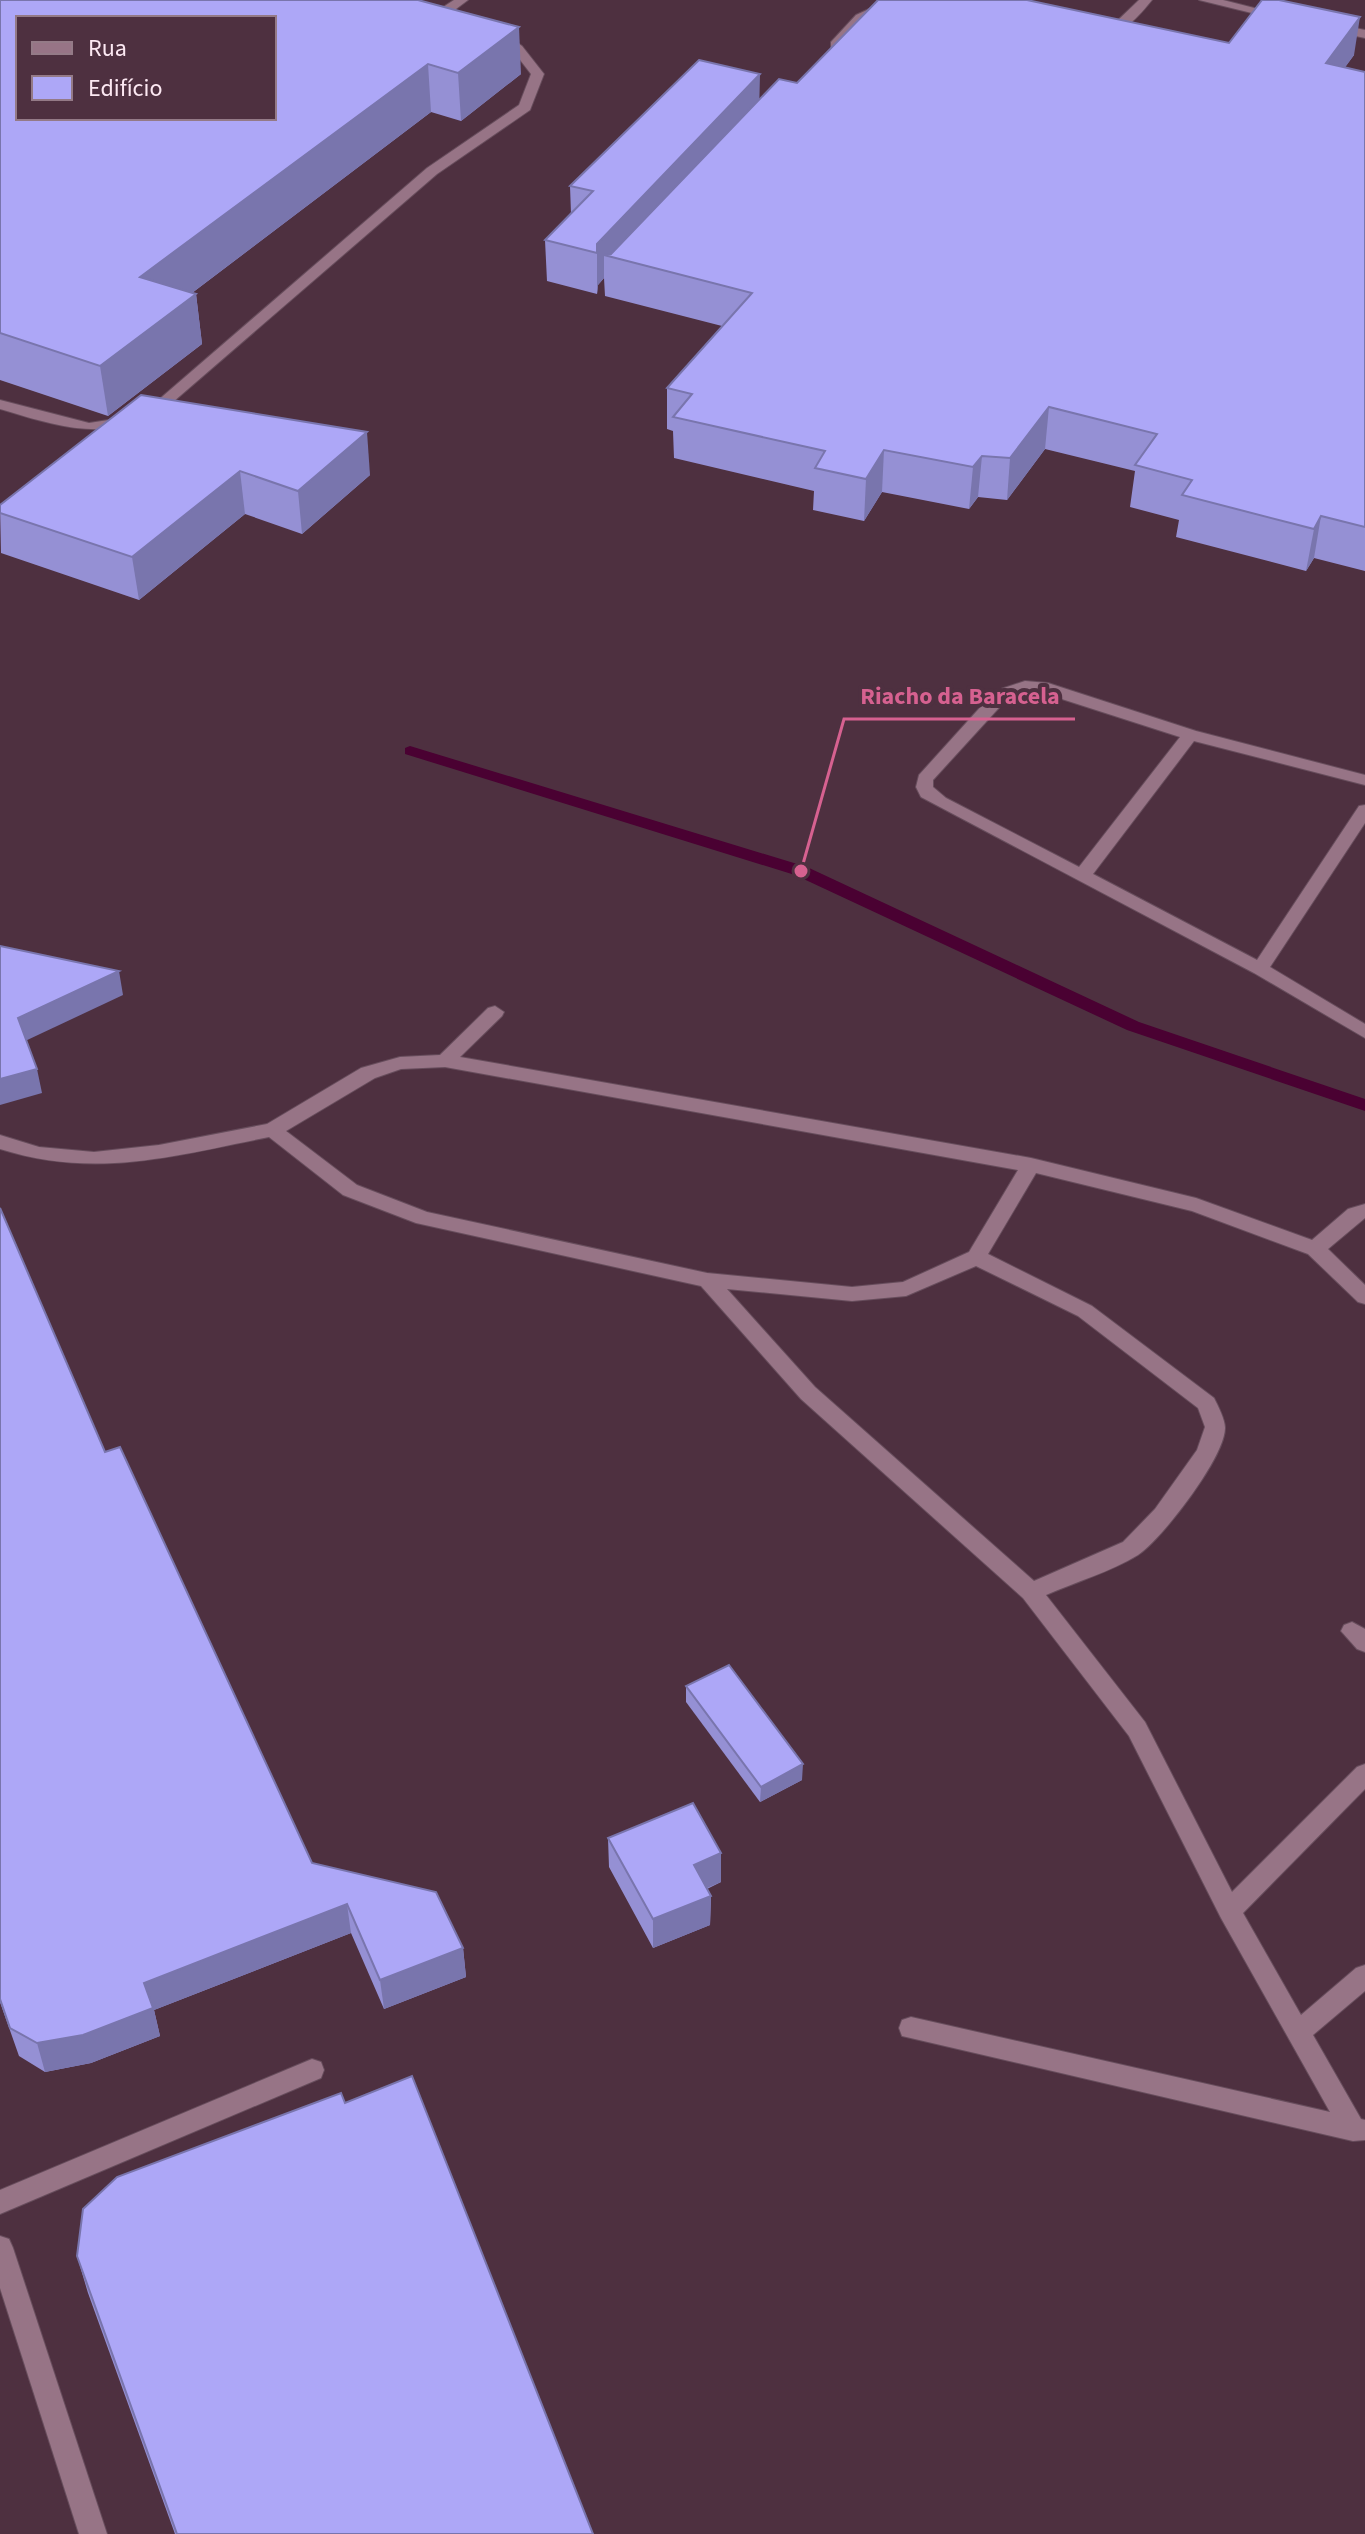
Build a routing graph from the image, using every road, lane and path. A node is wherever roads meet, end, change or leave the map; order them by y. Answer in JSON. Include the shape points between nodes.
{"nodes":[{"id":1,"x":462,"y":0,"type":"edge"},
{"id":2,"x":1146,"y":0,"type":"edge"},
{"id":3,"x":1205,"y":0,"type":"edge"},
{"id":4,"x":899,"y":2,"type":"edge"},
{"id":5,"x":423,"y":14,"type":"edge"},
{"id":6,"x":438,"y":16,"type":"junction"},
{"id":7,"x":1292,"y":19,"type":"edge"},
{"id":8,"x":467,"y":24,"type":"edge"},
{"id":9,"x":1321,"y":25,"type":"edge"},
{"id":10,"x":482,"y":28,"type":"edge"},
{"id":11,"x":1365,"y":34,"type":"edge"},
{"id":12,"x":1084,"y":39,"type":"edge"},
{"id":13,"x":828,"y":52,"type":"edge"},
{"id":14,"x":0,"y":404,"type":"edge"},
{"id":15,"x":1190,"y":735,"type":"junction"},
{"id":16,"x":1365,"y":780,"type":"edge"},
{"id":17,"x":1365,"y":810,"type":"edge"},
{"id":18,"x":1082,"y":876,"type":"junction"},
{"id":19,"x":1260,"y":969,"type":"junction"},
{"id":20,"x":495,"y":1012,"type":"dead end"},
{"id":21,"x":1365,"y":1032,"type":"edge"},
{"id":22,"x":445,"y":1061,"type":"junction"},
{"id":23,"x":272,"y":1130,"type":"junction"},
{"id":24,"x":0,"y":1142,"type":"edge"},
{"id":25,"x":1031,"y":1165,"type":"junction"},
{"id":26,"x":1365,"y":1211,"type":"edge"},
{"id":27,"x":1315,"y":1249,"type":"junction"},
{"id":28,"x":976,"y":1257,"type":"junction"},
{"id":29,"x":707,"y":1280,"type":"junction"},
{"id":30,"x":1365,"y":1297,"type":"edge"},
{"id":31,"x":1031,"y":1592,"type":"junction"},
{"id":32,"x":1365,"y":1774,"type":"edge"},
{"id":33,"x":1229,"y":1911,"type":"junction"},
{"id":34,"x":1365,"y":1976,"type":"edge"},
{"id":35,"x":911,"y":2028,"type":"dead end"},
{"id":36,"x":1298,"y":2033,"type":"junction"},
{"id":37,"x":312,"y":2070,"type":"dead end"},
{"id":38,"x":1359,"y":2130,"type":"edge"},
{"id":39,"x":0,"y":2202,"type":"edge"},
{"id":40,"x":0,"y":2248,"type":"edge"},
{"id":41,"x":93,"y":2534,"type":"edge"}],
"edges":[{"from":1,"to":6,"type":"street"},
{"from":2,"to":12,"type":"street","via":[[1119,26]]},
{"from":3,"to":7,"type":"street"},
{"from":4,"to":13,"type":"street","via":[[860,18]]},
{"from":5,"to":6,"type":"street"},
{"from":6,"to":8,"type":"street"},
{"from":9,"to":11,"type":"street"},
{"from":10,"to":14,"type":"street","via":[[518,49],[538,74],[525,107],[432,171],[146,418],[90,430]]},
{"from":15,"to":16,"type":"street"},
{"from":15,"to":18,"type":"street"},
{"from":15,"to":18,"type":"street","via":[[1025,686],[1001,695],[925,779],[926,793],[940,802]]},
{"from":17,"to":19,"type":"street"},
{"from":18,"to":19,"type":"street"},
{"from":19,"to":21,"type":"street"},
{"from":20,"to":22,"type":"street"},
{"from":22,"to":23,"type":"street","via":[[400,1063],[368,1073]]},
{"from":22,"to":25,"type":"street"},
{"from":23,"to":24,"type":"street","via":[[94,1159],[38,1154]]},
{"from":23,"to":29,"type":"street","via":[[350,1190],[423,1218]]},
{"from":25,"to":27,"type":"street","via":[[1196,1205]]},
{"from":25,"to":28,"type":"street"},
{"from":26,"to":27,"type":"street"},
{"from":27,"to":30,"type":"street"},
{"from":28,"to":29,"type":"street","via":[[906,1289],[852,1294]]},
{"from":28,"to":31,"type":"street","via":[[1085,1311],[1207,1404],[1215,1427],[1207,1453],[1163,1515],[1131,1548]]},
{"from":29,"to":31,"type":"street","via":[[808,1393]]},
{"from":31,"to":33,"type":"street","via":[[1137,1729]]},
{"from":32,"to":33,"type":"street"},
{"from":33,"to":36,"type":"street"},
{"from":34,"to":36,"type":"street"},
{"from":35,"to":38,"type":"street"},
{"from":36,"to":38,"type":"street"},
{"from":37,"to":39,"type":"street"},
{"from":40,"to":41,"type":"street"}]}
